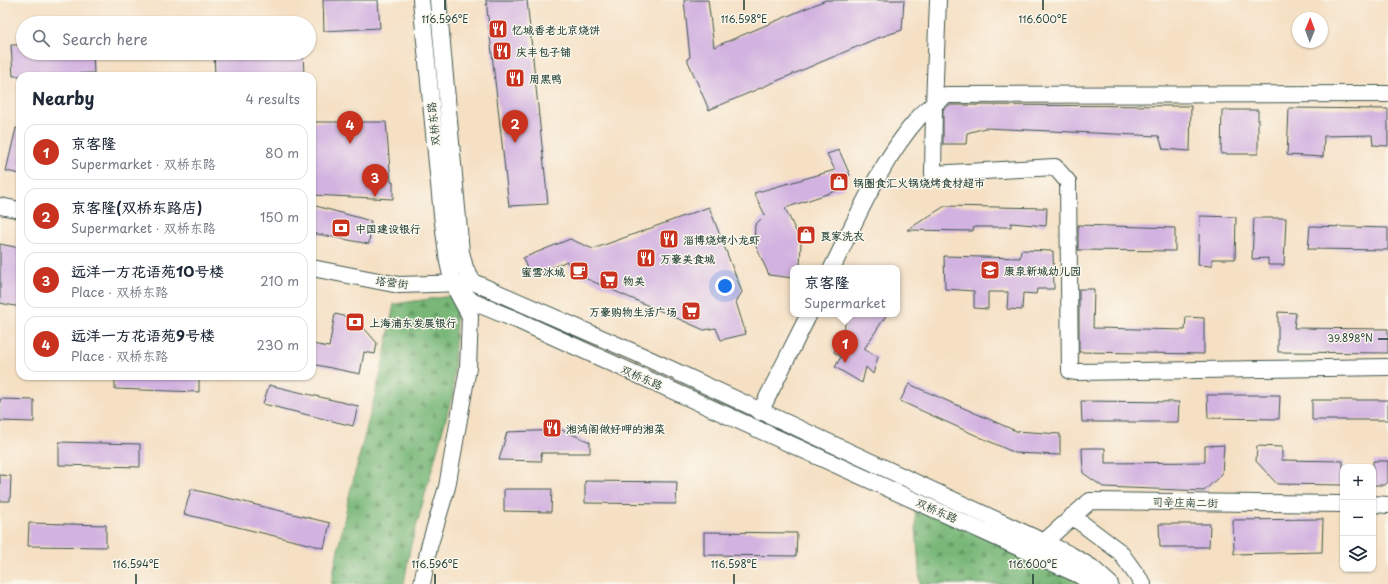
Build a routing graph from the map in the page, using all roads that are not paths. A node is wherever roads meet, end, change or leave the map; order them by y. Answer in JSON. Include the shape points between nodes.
{"nodes":[{"id":1,"x":421,"y":0,"type":"edge"},
{"id":2,"x":438,"y":0,"type":"edge"},
{"id":3,"x":938,"y":0,"type":"edge"},
{"id":4,"x":1388,"y":94,"type":"edge"},
{"id":5,"x":934,"y":105,"type":"junction"},
{"id":6,"x":0,"y":206,"type":"edge"},
{"id":7,"x":16,"y":209,"type":"edge"},
{"id":8,"x":834,"y":265,"type":"edge"},
{"id":9,"x":316,"y":269,"type":"edge"},
{"id":10,"x":473,"y":282,"type":"junction"},
{"id":11,"x":453,"y":284,"type":"junction"},
{"id":12,"x":808,"y":317,"type":"edge"},
{"id":13,"x":1388,"y":367,"type":"edge"},
{"id":14,"x":760,"y":412,"type":"junction"},
{"id":15,"x":1340,"y":504,"type":"edge"},
{"id":16,"x":1376,"y":504,"type":"edge"},
{"id":17,"x":1388,"y":504,"type":"edge"},
{"id":18,"x":1072,"y":516,"type":"junction"},
{"id":19,"x":1044,"y":542,"type":"junction"},
{"id":20,"x":422,"y":584,"type":"edge"},
{"id":21,"x":1093,"y":584,"type":"edge"},
{"id":22,"x":1110,"y":584,"type":"edge"},
{"id":23,"x":1143,"y":584,"type":"edge"}],
"edges":[{"from":1,"to":11,"type":"street","name":"双桥东路","via":[[442,215]]},
{"from":2,"to":10,"type":"street","name":"双桥东路","via":[[461,252],[465,268]]},
{"from":3,"to":5,"type":"street"},
{"from":4,"to":5,"type":"street","via":[[946,95]]},
{"from":5,"to":8,"type":"street","via":[[921,115],[879,175]]},
{"from":5,"to":13,"type":"street","via":[[933,174],[1055,167],[1068,182],[1070,371]]},
{"from":6,"to":7,"type":"street"},
{"from":9,"to":11,"type":"street","name":"塔营街","via":[[399,285]]},
{"from":10,"to":11,"type":"street","name":"塔营街"},
{"from":10,"to":14,"type":"street","name":"双桥东路","via":[[638,354]]},
{"from":11,"to":20,"type":"street","via":[[470,316],[468,368],[447,486]]},
{"from":11,"to":21,"type":"street","name":"双桥东路","via":[[473,302],[1039,556]]},
{"from":12,"to":14,"type":"street"},
{"from":14,"to":19,"type":"street","name":"双桥东路"},
{"from":15,"to":18,"type":"street","name":"司辛庄南二街","via":[[1090,501]]},
{"from":16,"to":17,"type":"street"},
{"from":18,"to":19,"type":"street","name":"司辛庄南二街"},
{"from":18,"to":23,"type":"street","via":[[1120,552]]},
{"from":19,"to":22,"type":"street","name":"双桥东路","via":[[1091,567]]}]}
